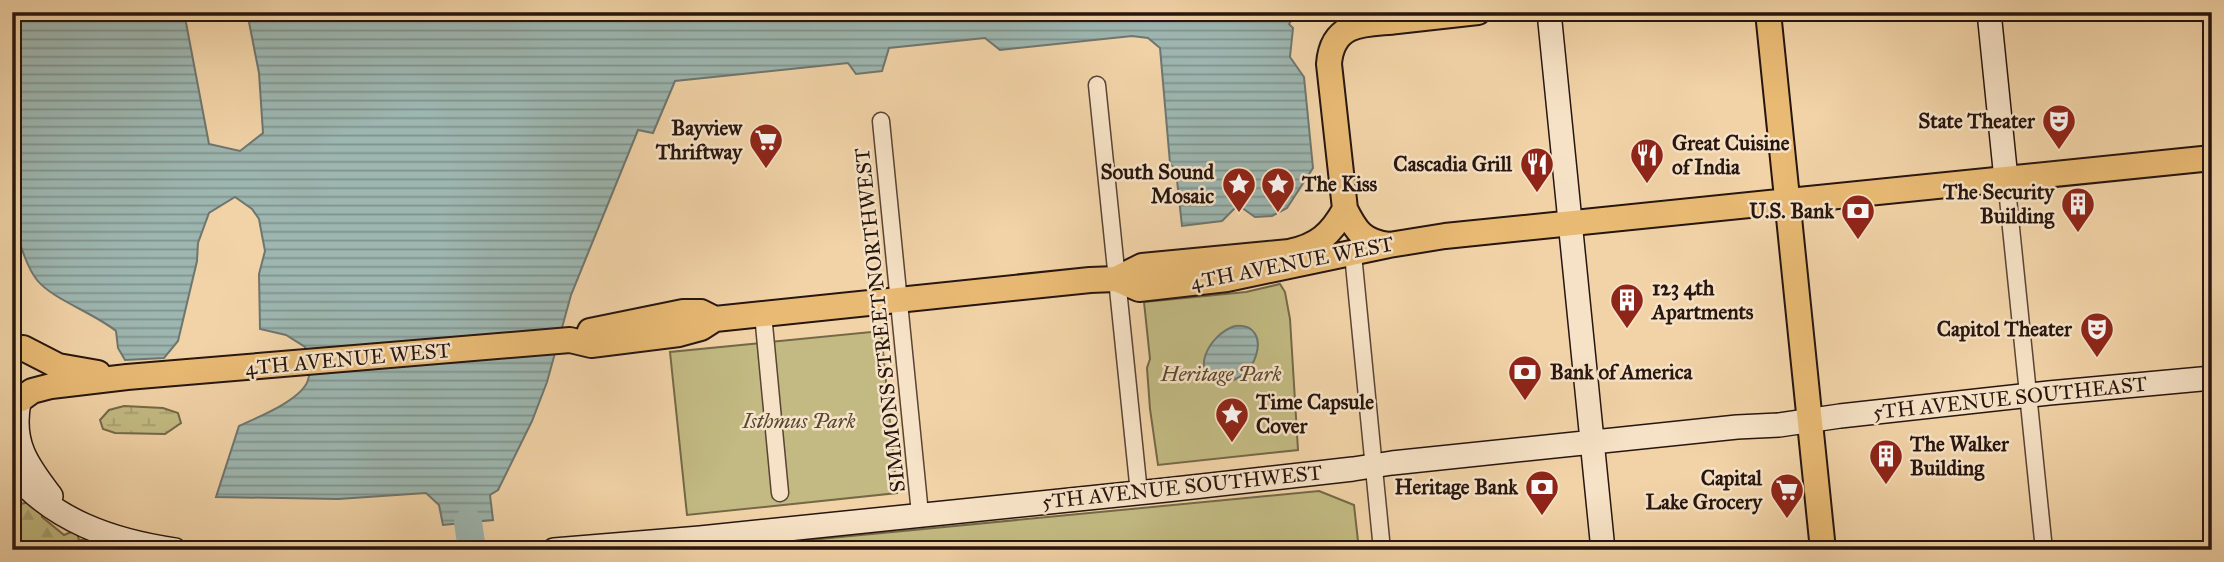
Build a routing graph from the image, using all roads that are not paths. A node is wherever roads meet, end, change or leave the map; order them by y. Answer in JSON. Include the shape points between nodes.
{"nodes":[{"id":1,"x":1478,"y":12,"type":"edge"},
{"id":2,"x":1549,"y":12,"type":"edge"},
{"id":3,"x":1768,"y":12,"type":"edge"},
{"id":4,"x":1989,"y":12,"type":"edge"},
{"id":5,"x":2210,"y":12,"type":"edge"},
{"id":6,"x":2212,"y":27,"type":"edge"},
{"id":7,"x":1097,"y":85,"type":"dead end"},
{"id":8,"x":881,"y":121,"type":"dead end"},
{"id":9,"x":2212,"y":158,"type":"edge"},
{"id":10,"x":2006,"y":179,"type":"junction"},
{"id":11,"x":1788,"y":201,"type":"junction"},
{"id":12,"x":1345,"y":209,"type":"junction"},
{"id":13,"x":1570,"y":223,"type":"junction"},
{"id":14,"x":1389,"y":245,"type":"junction"},
{"id":15,"x":1353,"y":254,"type":"junction"},
{"id":16,"x":1116,"y":279,"type":"junction"},
{"id":17,"x":898,"y":301,"type":"junction"},
{"id":18,"x":763,"y":314,"type":"junction"},
{"id":19,"x":18,"y":342,"type":"edge"},
{"id":20,"x":127,"y":377,"type":"junction"},
{"id":21,"x":2212,"y":378,"type":"edge"},
{"id":22,"x":2029,"y":395,"type":"junction"},
{"id":23,"x":23,"y":400,"type":"edge"},
{"id":24,"x":1809,"y":421,"type":"junction"},
{"id":25,"x":1593,"y":443,"type":"junction"},
{"id":26,"x":1373,"y":467,"type":"junction"},
{"id":27,"x":12,"y":471,"type":"edge"},
{"id":28,"x":780,"y":493,"type":"dead end"},
{"id":29,"x":1139,"y":493,"type":"junction"},
{"id":30,"x":920,"y":514,"type":"junction"},
{"id":31,"x":68,"y":518,"type":"junction"},
{"id":32,"x":175,"y":550,"type":"edge"},
{"id":33,"x":554,"y":550,"type":"edge"},
{"id":34,"x":1382,"y":550,"type":"edge"},
{"id":35,"x":1603,"y":550,"type":"edge"},
{"id":36,"x":1823,"y":550,"type":"edge"},
{"id":37,"x":2044,"y":550,"type":"edge"}],
"edges":[{"from":1,"to":12,"type":"main road","via":[[1371,24],[1339,36],[1329,52],[1329,64]]},
{"from":2,"to":13,"type":"street"},
{"from":3,"to":11,"type":"main road"},
{"from":4,"to":10,"type":"street"},
{"from":5,"to":6,"type":"street"},
{"from":7,"to":16,"type":"street"},
{"from":8,"to":17,"type":"street","name":"SIMMONS STREET NORTHWEST"},
{"from":9,"to":10,"type":"main road","name":"4TH AVENUE WEST"},
{"from":10,"to":11,"type":"main road","name":"4TH AVENUE WEST"},
{"from":10,"to":22,"type":"street"},
{"from":11,"to":13,"type":"main road","name":"4TH AVENUE WEST"},
{"from":11,"to":24,"type":"main road"},
{"from":12,"to":14,"type":"main road","via":[[1366,239]]},
{"from":12,"to":16,"type":"main road","via":[[1322,240],[1303,249],[1142,266]]},
{"from":13,"to":14,"type":"main road","name":"4TH AVENUE WEST"},
{"from":13,"to":25,"type":"street"},
{"from":14,"to":15,"type":"main road","name":"4TH AVENUE WEST"},
{"from":15,"to":16,"type":"main road","name":"4TH AVENUE WEST","via":[[1227,279],[1152,288],[1139,289]]},
{"from":15,"to":26,"type":"street"},
{"from":16,"to":17,"type":"main road","name":"4TH AVENUE WEST"},
{"from":16,"to":29,"type":"street"},
{"from":17,"to":18,"type":"main road","name":"4TH AVENUE WEST"},
{"from":17,"to":30,"type":"street","name":"SIMMONS STREET NORTHWEST"},
{"from":18,"to":20,"type":"main road","name":"4TH AVENUE WEST","via":[[715,319],[678,334]]},
{"from":18,"to":28,"type":"street"},
{"from":19,"to":20,"type":"main road","via":[[46,361]]},
{"from":19,"to":23,"type":"main road","via":[[29,361]]},
{"from":20,"to":23,"type":"main road"},
{"from":21,"to":22,"type":"street","name":"5TH AVENUE SOUTHEAST"},
{"from":22,"to":24,"type":"street","name":"5TH AVENUE SOUTHEAST"},
{"from":22,"to":37,"type":"street"},
{"from":23,"to":31,"type":"street","via":[[16,418],[20,446]]},
{"from":24,"to":25,"type":"street","name":"5TH AVENUE SOUTHWEST"},
{"from":24,"to":36,"type":"main road"},
{"from":25,"to":26,"type":"street","name":"5TH AVENUE SOUTHWEST"},
{"from":25,"to":35,"type":"street"},
{"from":26,"to":29,"type":"street","name":"5TH AVENUE SOUTHWEST"},
{"from":26,"to":34,"type":"street"},
{"from":27,"to":31,"type":"street","via":[[32,494]]},
{"from":29,"to":30,"type":"street","name":"5TH AVENUE SOUTHWEST"},
{"from":30,"to":33,"type":"street","name":"5TH AVENUE SOUTHWEST"},
{"from":31,"to":32,"type":"street","via":[[97,531]]}]}
